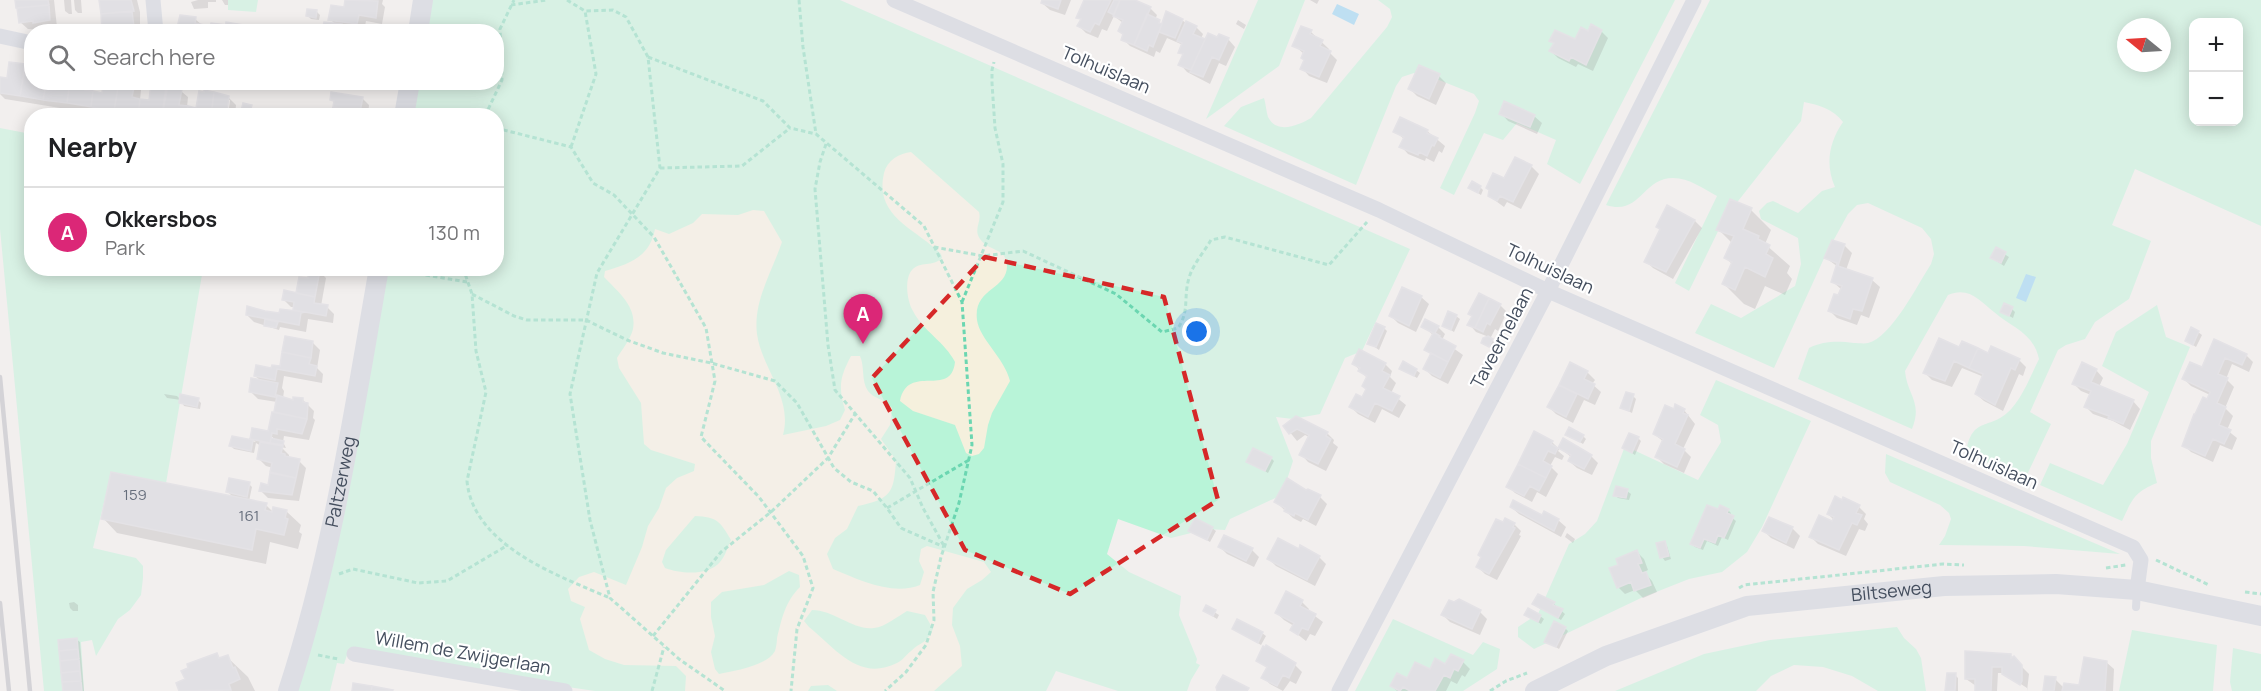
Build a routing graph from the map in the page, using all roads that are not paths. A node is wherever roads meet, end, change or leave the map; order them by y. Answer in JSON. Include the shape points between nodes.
{"nodes":[{"id":1,"x":153,"y":0,"type":"edge"},
{"id":2,"x":423,"y":0,"type":"edge"},
{"id":3,"x":894,"y":0,"type":"edge"},
{"id":4,"x":1694,"y":0,"type":"edge"},
{"id":5,"x":155,"y":24,"type":"edge"},
{"id":6,"x":419,"y":24,"type":"edge"},
{"id":7,"x":0,"y":36,"type":"edge"},
{"id":8,"x":24,"y":40,"type":"edge"},
{"id":9,"x":409,"y":90,"type":"edge"},
{"id":10,"x":405,"y":108,"type":"edge"},
{"id":11,"x":378,"y":276,"type":"edge"},
{"id":12,"x":1548,"y":291,"type":"junction"},
{"id":13,"x":2137,"y":598,"type":"junction"},
{"id":14,"x":2261,"y":616,"type":"edge"},
{"id":15,"x":354,"y":654,"type":"road end"},
{"id":16,"x":288,"y":691,"type":"edge"},
{"id":17,"x":565,"y":691,"type":"edge"},
{"id":18,"x":1339,"y":691,"type":"edge"},
{"id":19,"x":1535,"y":691,"type":"edge"}],
"edges":[{"from":1,"to":5,"type":"street"},
{"from":2,"to":6,"type":"street"},
{"from":3,"to":12,"type":"street","name":"Tolhuislaan","via":[[1379,210]]},
{"from":4,"to":12,"type":"street","name":"Taveernelaan"},
{"from":7,"to":8,"type":"street"},
{"from":9,"to":10,"type":"street"},
{"from":11,"to":16,"type":"street","name":"Paltzerweg","via":[[320,580]]},
{"from":12,"to":13,"type":"street","name":"Tolhuislaan","via":[[2133,548],[2140,560]]},
{"from":12,"to":18,"type":"street","name":"Taveernelaan"},
{"from":13,"to":14,"type":"street","name":"Biltseweg"},
{"from":13,"to":19,"type":"street","name":"Biltseweg","via":[[2056,584],[1944,586],[1747,606],[1606,656]]},
{"from":15,"to":17,"type":"street","name":"Willem de Zwijgerlaan"}]}
